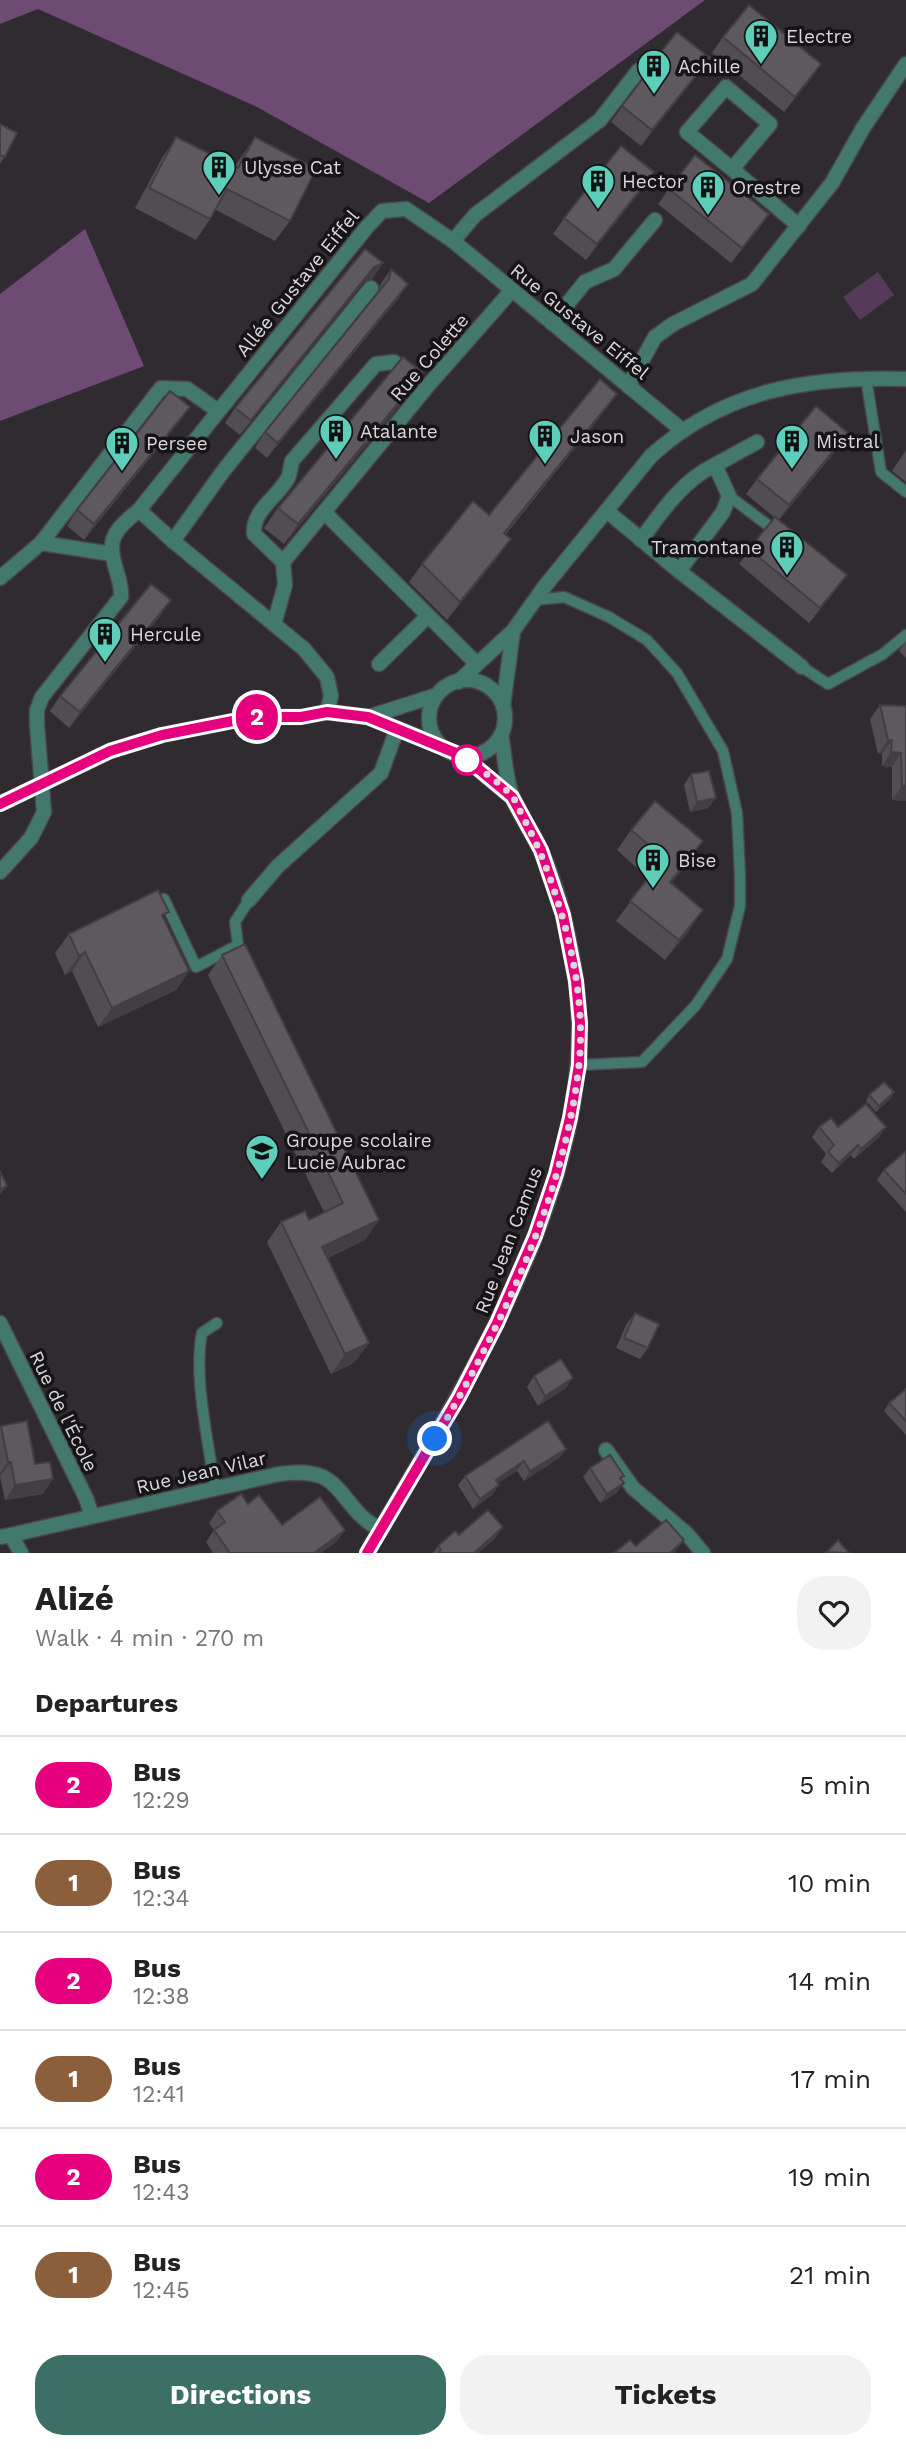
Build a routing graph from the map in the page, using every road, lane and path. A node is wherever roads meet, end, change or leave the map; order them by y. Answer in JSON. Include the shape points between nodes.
{"nodes":[{"id":1,"x":906,"y":64,"type":"edge"},
{"id":2,"x":638,"y":71,"type":"dead end"},
{"id":3,"x":732,"y":169,"type":"junction"},
{"id":4,"x":655,"y":220,"type":"dead end"},
{"id":5,"x":799,"y":226,"type":"junction"},
{"id":6,"x":453,"y":241,"type":"junction"},
{"id":7,"x":370,"y":288,"type":"edge"},
{"id":8,"x":512,"y":290,"type":"junction"},
{"id":9,"x":552,"y":323,"type":"junction"},
{"id":10,"x":866,"y":378,"type":"junction"},
{"id":11,"x":906,"y":379,"type":"edge"},
{"id":12,"x":628,"y":386,"type":"junction"},
{"id":13,"x":426,"y":388,"type":"junction"},
{"id":14,"x":218,"y":411,"type":"junction"},
{"id":15,"x":683,"y":431,"type":"junction"},
{"id":16,"x":757,"y":442,"type":"dead end"},
{"id":17,"x":715,"y":465,"type":"junction"},
{"id":18,"x":906,"y":492,"type":"edge"},
{"id":19,"x":729,"y":496,"type":"junction"},
{"id":20,"x":139,"y":510,"type":"junction"},
{"id":21,"x":607,"y":511,"type":"junction"},
{"id":22,"x":324,"y":512,"type":"junction"},
{"id":23,"x":784,"y":537,"type":"edge"},
{"id":24,"x":641,"y":540,"type":"junction"},
{"id":25,"x":173,"y":541,"type":"junction"},
{"id":26,"x":41,"y":543,"type":"junction"},
{"id":27,"x":112,"y":554,"type":"junction"},
{"id":28,"x":283,"y":562,"type":"junction"},
{"id":29,"x":679,"y":571,"type":"junction"},
{"id":30,"x":0,"y":578,"type":"edge"},
{"id":31,"x":536,"y":600,"type":"junction"},
{"id":32,"x":428,"y":616,"type":"junction"},
{"id":33,"x":274,"y":624,"type":"junction"},
{"id":34,"x":513,"y":631,"type":"junction"},
{"id":35,"x":906,"y":635,"type":"edge"},
{"id":36,"x":379,"y":664,"type":"dead end"},
{"id":37,"x":477,"y":664,"type":"junction"},
{"id":38,"x":802,"y":667,"type":"joint"},
{"id":39,"x":458,"y":682,"type":"junction"},
{"id":40,"x":437,"y":695,"type":"junction"},
{"id":41,"x":503,"y":706,"type":"junction"},
{"id":42,"x":327,"y":712,"type":"junction"},
{"id":43,"x":368,"y":717,"type":"junction"},
{"id":44,"x":397,"y":729,"type":"junction"},
{"id":45,"x":501,"y":735,"type":"junction"},
{"id":46,"x":441,"y":746,"type":"junction"},
{"id":47,"x":463,"y":756,"type":"junction"},
{"id":48,"x":41,"y":785,"type":"junction"},
{"id":49,"x":512,"y":797,"type":"junction"},
{"id":50,"x":0,"y":804,"type":"edge"},
{"id":51,"x":0,"y":872,"type":"edge"},
{"id":52,"x":164,"y":899,"type":"edge"},
{"id":53,"x":249,"y":900,"type":"joint"},
{"id":54,"x":579,"y":1065,"type":"junction"},
{"id":55,"x":0,"y":1323,"type":"edge"},
{"id":56,"x":217,"y":1323,"type":"dead end"},
{"id":57,"x":606,"y":1450,"type":"dead end"},
{"id":58,"x":215,"y":1489,"type":"junction"},
{"id":59,"x":92,"y":1516,"type":"junction"},
{"id":60,"x":381,"y":1529,"type":"junction"},
{"id":61,"x":6,"y":1536,"type":"edge"},
{"id":62,"x":21,"y":1553,"type":"edge"},
{"id":63,"x":367,"y":1553,"type":"edge"},
{"id":64,"x":703,"y":1553,"type":"edge"}],
"edges":[{"from":1,"to":5,"type":"street","via":[[832,183]]},
{"from":2,"to":6,"type":"street","via":[[600,120],[475,215]]},
{"from":3,"to":3,"type":"street","via":[[770,124],[726,87],[687,132]]},
{"from":3,"to":5,"type":"street"},
{"from":4,"to":9,"type":"street","via":[[614,270],[585,282]]},
{"from":5,"to":12,"type":"street","via":[[751,284],[655,337]]},
{"from":6,"to":8,"type":"street","name":"Rue Gustave Eiffel"},
{"from":6,"to":14,"type":"street","name":"Allée Gustave Eiffel","via":[[406,209],[382,211]]},
{"from":7,"to":25,"type":"street"},
{"from":8,"to":9,"type":"street","name":"Rue Gustave Eiffel"},
{"from":8,"to":13,"type":"street","name":"Rue Colette"},
{"from":9,"to":12,"type":"street","name":"Rue Gustave Eiffel"},
{"from":10,"to":11,"type":"street"},
{"from":10,"to":15,"type":"street","via":[[766,391]]},
{"from":10,"to":18,"type":"lane","via":[[881,472]]},
{"from":12,"to":15,"type":"street","name":"Rue Gustave Eiffel"},
{"from":13,"to":22,"type":"street","name":"Rue Colette"},
{"from":13,"to":28,"type":"street","via":[[394,362],[376,364],[292,461],[288,477],[253,525],[254,534]]},
{"from":14,"to":20,"type":"street","name":"Allée Gustave Eiffel"},
{"from":14,"to":26,"type":"street","via":[[187,389],[161,388]]},
{"from":15,"to":21,"type":"street","via":[[651,456]]},
{"from":16,"to":17,"type":"street"},
{"from":17,"to":19,"type":"street"},
{"from":17,"to":24,"type":"street","via":[[702,471],[666,507]]},
{"from":19,"to":23,"type":"lane"},
{"from":19,"to":29,"type":"street","via":[[723,512]]},
{"from":20,"to":25,"type":"street"},
{"from":20,"to":27,"type":"street","name":"Allée Gustave Eiffel","via":[[117,531]]},
{"from":21,"to":24,"type":"street"},
{"from":21,"to":31,"type":"street"},
{"from":22,"to":28,"type":"street","name":"Rue Colette"},
{"from":22,"to":32,"type":"street"},
{"from":24,"to":29,"type":"street"},
{"from":25,"to":33,"type":"street"},
{"from":26,"to":27,"type":"street"},
{"from":26,"to":30,"type":"street"},
{"from":27,"to":48,"type":"street","via":[[121,597],[42,696],[37,710]]},
{"from":28,"to":33,"type":"street","via":[[285,585]]},
{"from":29,"to":38,"type":"street"},
{"from":31,"to":34,"type":"street"},
{"from":31,"to":54,"type":"lane","via":[[564,597],[576,602],[638,634],[664,657],[723,751],[737,813],[740,906],[727,959],[696,1004],[642,1062]]},
{"from":32,"to":36,"type":"street"},
{"from":32,"to":37,"type":"street"},
{"from":33,"to":42,"type":"street","via":[[304,649],[327,677],[331,696]]},
{"from":34,"to":37,"type":"street"},
{"from":34,"to":41,"type":"street"},
{"from":35,"to":38,"type":"lane","via":[[883,654],[828,684]]},
{"from":37,"to":39,"type":"street"},
{"from":39,"to":40,"type":"street"},
{"from":39,"to":41,"type":"street","via":[[485,685]]},
{"from":40,"to":43,"type":"street"},
{"from":40,"to":46,"type":"street","via":[[429,716]]},
{"from":41,"to":45,"type":"street"},
{"from":42,"to":43,"type":"street"},
{"from":42,"to":48,"type":"street","via":[[253,717],[162,735],[110,751]]},
{"from":43,"to":44,"type":"street"},
{"from":44,"to":46,"type":"street"},
{"from":44,"to":53,"type":"street","via":[[381,773],[278,866]]},
{"from":45,"to":47,"type":"street","via":[[478,755]]},
{"from":45,"to":49,"type":"street","name":"Rue Jean Camus"},
{"from":46,"to":47,"type":"street"},
{"from":47,"to":49,"type":"street","name":"Rue Jean Camus"},
{"from":48,"to":50,"type":"street"},
{"from":48,"to":51,"type":"street","via":[[44,812],[31,838]]},
{"from":49,"to":54,"type":"street","name":"Rue Jean Camus","via":[[541,850],[563,915],[576,981]]},
{"from":52,"to":53,"type":"lane","via":[[196,967],[238,945],[235,922]]},
{"from":54,"to":60,"type":"street","name":"Rue Jean Camus","via":[[556,1174],[535,1236],[459,1397]]},
{"from":55,"to":59,"type":"street","name":"Rue de l'École"},
{"from":56,"to":58,"type":"lane","via":[[202,1333],[200,1343],[201,1392]]},
{"from":57,"to":64,"type":"street","via":[[633,1488]]},
{"from":58,"to":59,"type":"street","name":"Rue Jean Vilar"},
{"from":58,"to":60,"type":"street","name":"Rue Jean Vilar","via":[[279,1474],[300,1472],[325,1478],[367,1524]]},
{"from":59,"to":61,"type":"street","name":"Rue Jean Vilar"},
{"from":60,"to":63,"type":"street","name":"Rue Jean Camus"},
{"from":61,"to":62,"type":"street","name":"Rue Jean Vilar"}]}
